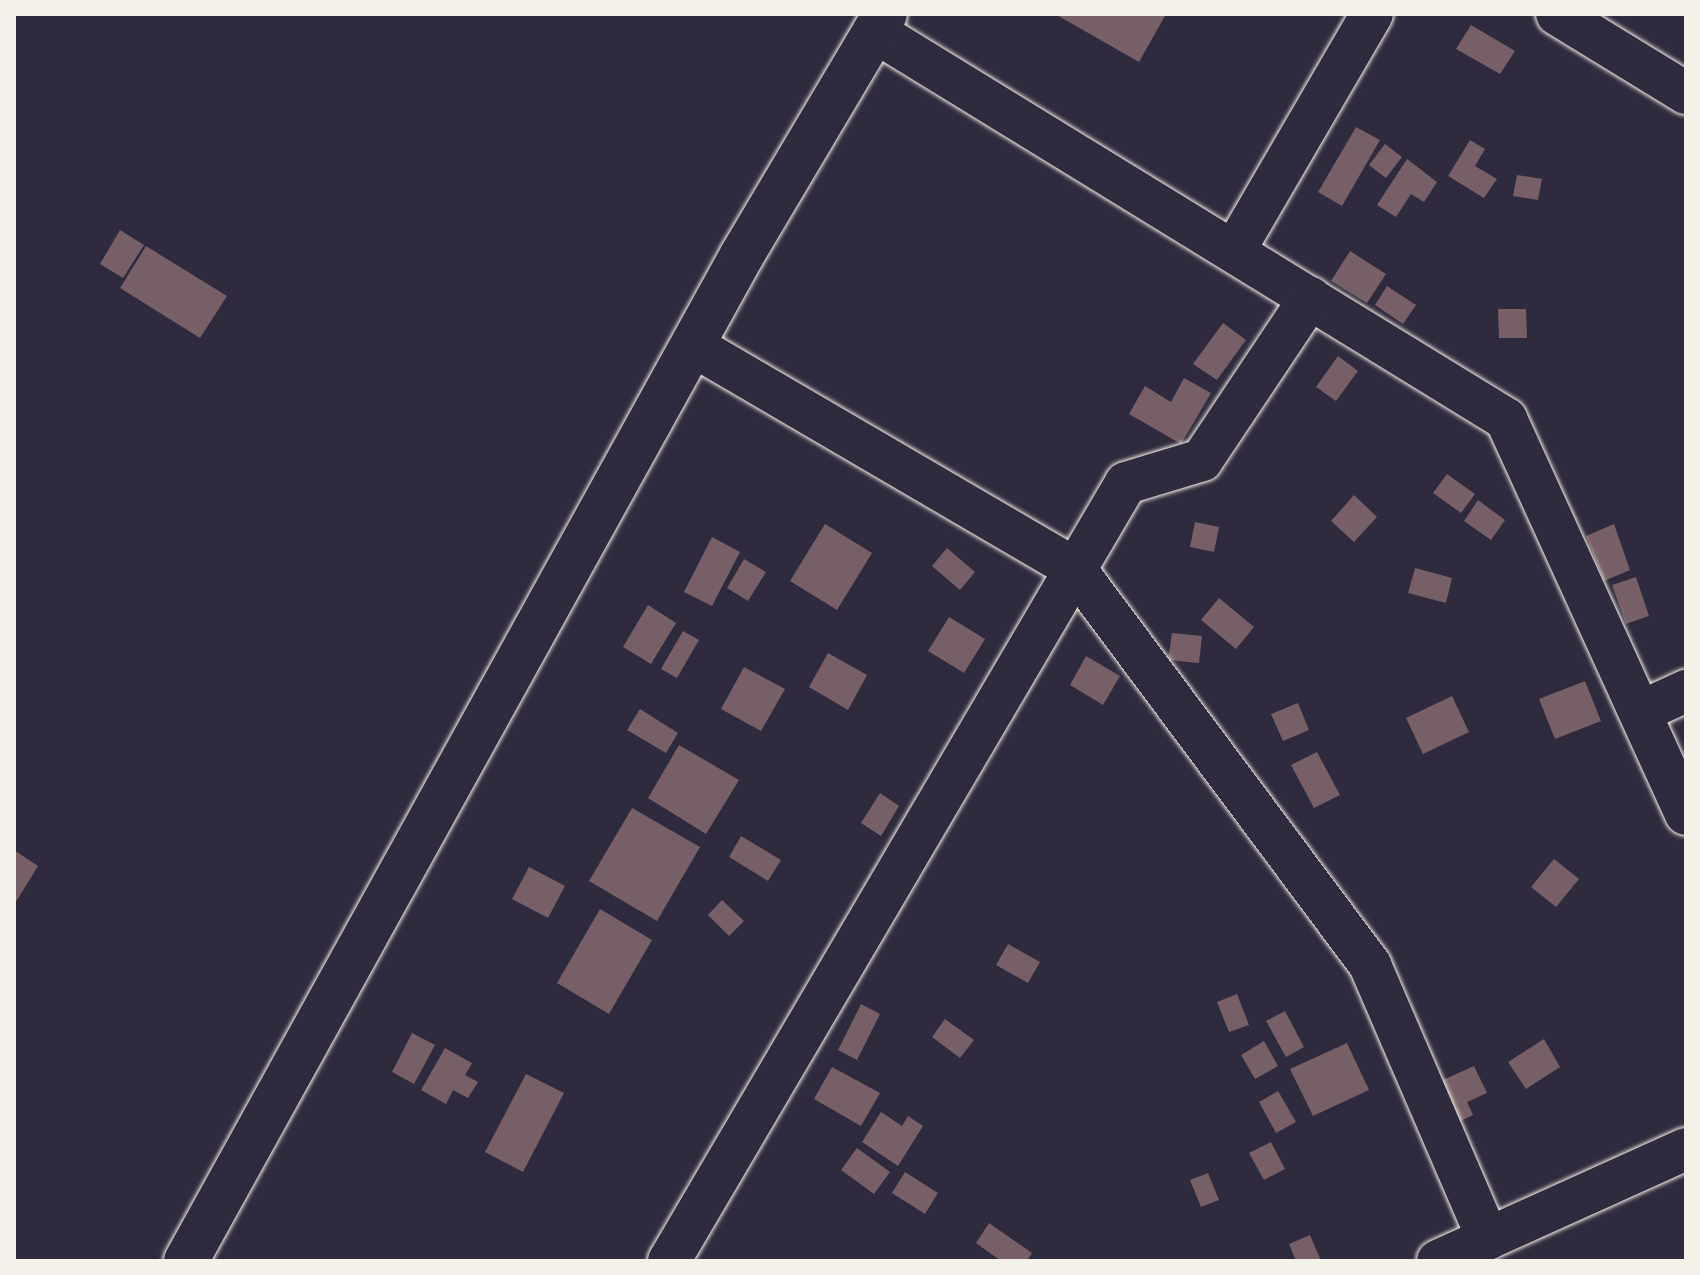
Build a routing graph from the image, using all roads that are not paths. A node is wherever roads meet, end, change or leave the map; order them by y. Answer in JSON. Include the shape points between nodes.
{"nodes":[{"id":1,"x":1372,"y":14,"type":"edge"},
{"id":2,"x":1557,"y":14,"type":"edge"},
{"id":3,"x":880,"y":23,"type":"edge"},
{"id":4,"x":1686,"y":93,"type":"edge"},
{"id":5,"x":1234,"y":251,"type":"junction"},
{"id":6,"x":1310,"y":298,"type":"junction"},
{"id":7,"x":692,"y":345,"type":"junction"},
{"id":8,"x":1075,"y":569,"type":"junction"},
{"id":9,"x":1686,"y":691,"type":"edge"},
{"id":10,"x":1640,"y":712,"type":"junction"},
{"id":11,"x":1686,"y":814,"type":"edge"},
{"id":12,"x":1686,"y":1149,"type":"edge"},
{"id":13,"x":1488,"y":1239,"type":"junction"},
{"id":14,"x":186,"y":1261,"type":"edge"},
{"id":15,"x":669,"y":1261,"type":"edge"},
{"id":16,"x":1438,"y":1261,"type":"edge"}],
"edges":[{"from":1,"to":5,"type":"street"},
{"from":2,"to":4,"type":"street"},
{"from":3,"to":5,"type":"street"},
{"from":3,"to":7,"type":"main road"},
{"from":5,"to":6,"type":"street"},
{"from":6,"to":8,"type":"street","via":[[1202,460],[1126,483]]},
{"from":6,"to":10,"type":"street","via":[[1506,419]]},
{"from":7,"to":8,"type":"street"},
{"from":7,"to":14,"type":"main road"},
{"from":8,"to":13,"type":"street","via":[[1370,965]]},
{"from":8,"to":15,"type":"street"},
{"from":9,"to":10,"type":"street"},
{"from":10,"to":11,"type":"street"},
{"from":12,"to":13,"type":"street"},
{"from":13,"to":16,"type":"street"}]}
